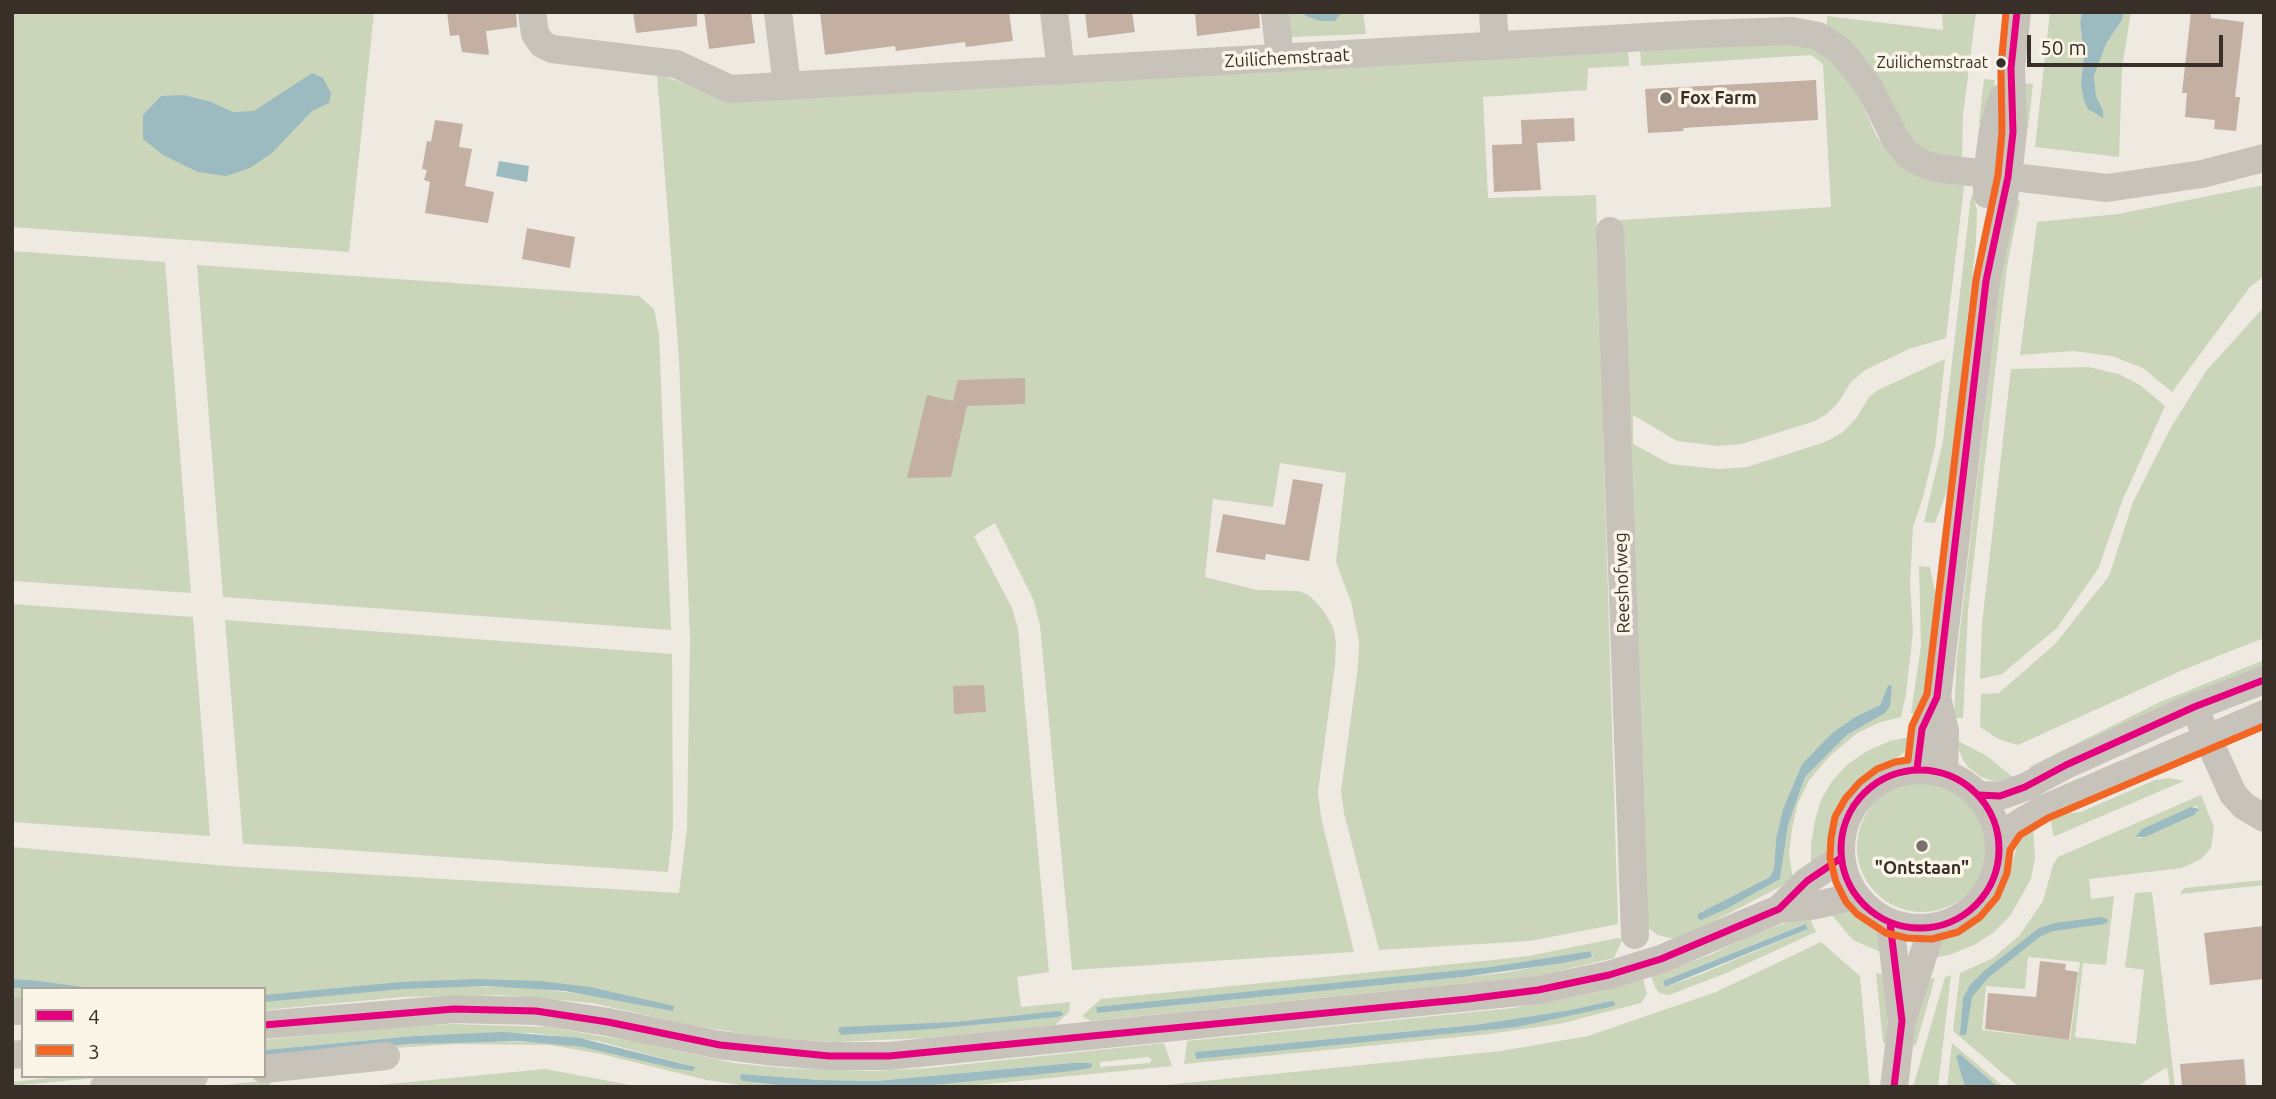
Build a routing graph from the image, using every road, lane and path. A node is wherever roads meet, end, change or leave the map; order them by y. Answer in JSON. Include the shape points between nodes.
{"nodes":[{"id":1,"x":532,"y":12,"type":"edge"},
{"id":2,"x":778,"y":12,"type":"edge"},
{"id":3,"x":1054,"y":12,"type":"edge"},
{"id":4,"x":1275,"y":12,"type":"edge"},
{"id":5,"x":1493,"y":12,"type":"edge"},
{"id":6,"x":2017,"y":12,"type":"edge"},
{"id":7,"x":1817,"y":24,"type":"edge"},
{"id":8,"x":1496,"y":46,"type":"junction"},
{"id":9,"x":1280,"y":58,"type":"junction"},
{"id":10,"x":1061,"y":71,"type":"junction"},
{"id":11,"x":788,"y":86,"type":"junction"},
{"id":12,"x":2264,"y":159,"type":"edge"},
{"id":13,"x":1998,"y":176,"type":"junction"},
{"id":14,"x":1610,"y":231,"type":"dead end"},
{"id":15,"x":2264,"y":680,"type":"edge"},
{"id":16,"x":2194,"y":707,"type":"junction"},
{"id":17,"x":2264,"y":714,"type":"edge"},
{"id":18,"x":2208,"y":738,"type":"junction"},
{"id":19,"x":1931,"y":771,"type":"junction"},
{"id":20,"x":1979,"y":795,"type":"junction"},
{"id":21,"x":2264,"y":818,"type":"edge"},
{"id":22,"x":2000,"y":846,"type":"junction"},
{"id":23,"x":1841,"y":858,"type":"junction"},
{"id":24,"x":1855,"y":896,"type":"junction"},
{"id":25,"x":1779,"y":909,"type":"junction"},
{"id":26,"x":1890,"y":923,"type":"junction"},
{"id":27,"x":1932,"y":928,"type":"junction"},
{"id":28,"x":1635,"y":935,"type":"dead end"},
{"id":29,"x":1902,"y":1021,"type":"junction"},
{"id":30,"x":266,"y":1025,"type":"edge"},
{"id":31,"x":386,"y":1056,"type":"dead end"},
{"id":32,"x":266,"y":1069,"type":"edge"},
{"id":33,"x":178,"y":1078,"type":"edge"},
{"id":34,"x":104,"y":1087,"type":"edge"},
{"id":35,"x":1894,"y":1087,"type":"edge"}],
"edges":[{"from":1,"to":11,"type":"street","name":"Zuilichemstraat","via":[[535,34],[552,49],[676,64],[730,89]]},
{"from":2,"to":11,"type":"street"},
{"from":3,"to":10,"type":"street"},
{"from":4,"to":9,"type":"street"},
{"from":5,"to":8,"type":"street"},
{"from":6,"to":13,"type":"street","via":[[2011,68],[2013,132]]},
{"from":7,"to":8,"type":"street","name":"Zuilichemstraat","via":[[1792,31]]},
{"from":7,"to":13,"type":"street","name":"Zuilichemstraat","via":[[1853,63],[1908,155],[1936,168]]},
{"from":8,"to":9,"type":"street","name":"Zuilichemstraat"},
{"from":9,"to":10,"type":"street","name":"Zuilichemstraat"},
{"from":10,"to":11,"type":"street","name":"Zuilichemstraat"},
{"from":12,"to":13,"type":"street","name":"Zuilichemstraat","via":[[2107,188]]},
{"from":13,"to":19,"type":"street","via":[[1937,697],[1922,729]]},
{"from":14,"to":28,"type":"street","name":"Reeshofweg"},
{"from":15,"to":16,"type":"street"},
{"from":16,"to":18,"type":"street"},
{"from":16,"to":20,"type":"street","via":[[2025,787],[2000,796]]},
{"from":17,"to":18,"type":"street"},
{"from":18,"to":21,"type":"street","via":[[2233,794]]},
{"from":18,"to":22,"type":"street","via":[[2043,809],[2013,827]]},
{"from":19,"to":20,"type":"street","via":[[1963,782]]},
{"from":19,"to":23,"type":"street","via":[[1898,772],[1866,790],[1845,821]]},
{"from":20,"to":22,"type":"street","via":[[1994,818]]},
{"from":22,"to":27,"type":"street","via":[[1988,891],[1954,922]]},
{"from":23,"to":24,"type":"street"},
{"from":23,"to":25,"type":"street","via":[[1807,881]]},
{"from":24,"to":25,"type":"street"},
{"from":24,"to":26,"type":"street"},
{"from":25,"to":30,"type":"street","via":[[1661,959],[1538,990],[890,1056],[775,1052],[536,1011],[454,1009]]},
{"from":26,"to":27,"type":"street"},
{"from":26,"to":29,"type":"street"},
{"from":27,"to":29,"type":"street"},
{"from":29,"to":35,"type":"street"},
{"from":31,"to":32,"type":"street"},
{"from":33,"to":34,"type":"street"}]}
